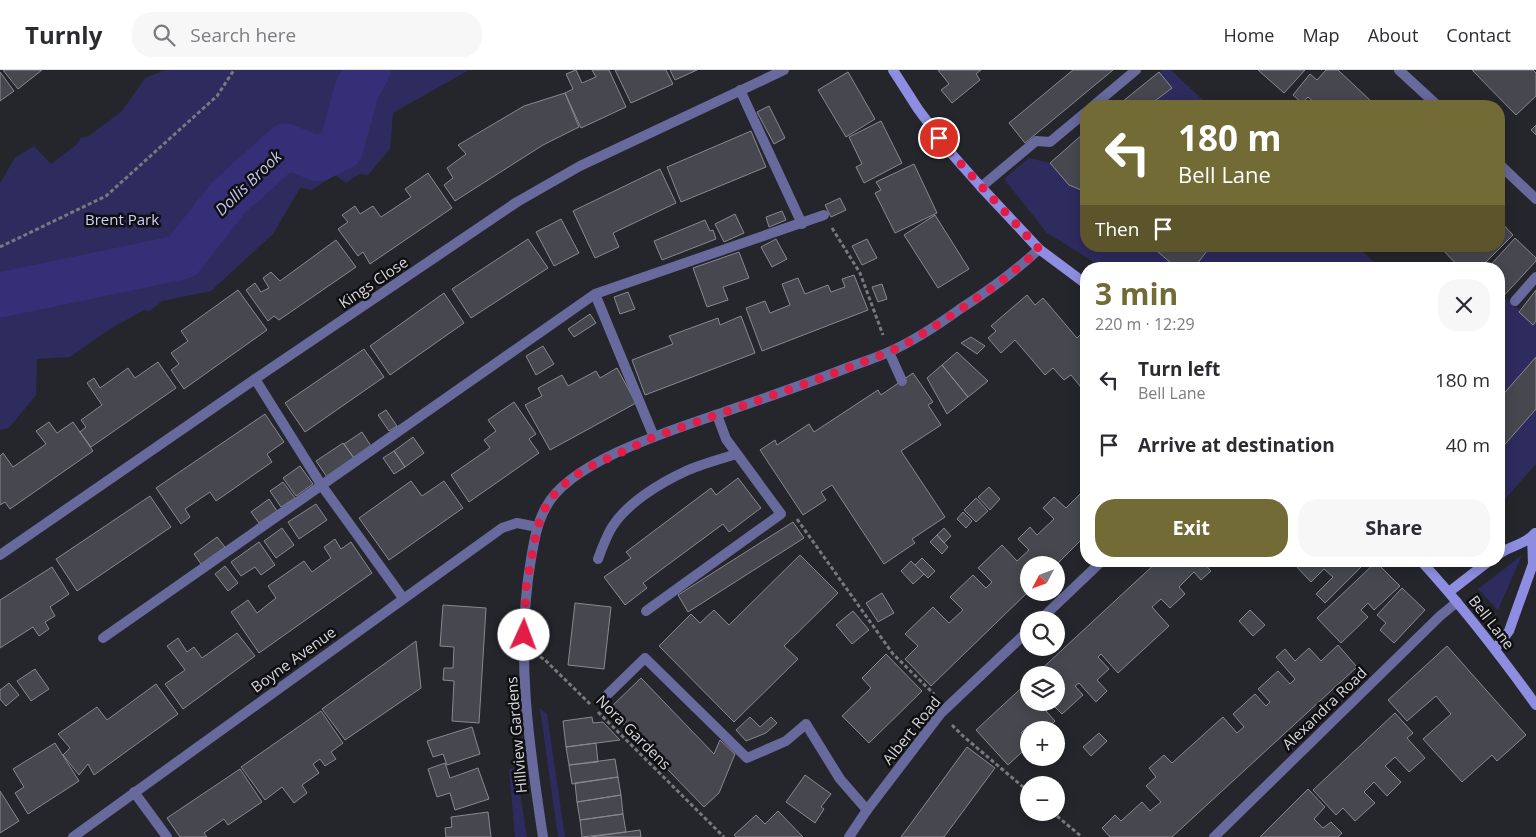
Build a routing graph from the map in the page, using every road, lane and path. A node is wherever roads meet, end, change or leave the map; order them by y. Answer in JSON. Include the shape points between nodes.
{"nodes":[{"id":1,"x":234,"y":70,"type":"edge"},
{"id":2,"x":784,"y":70,"type":"edge"},
{"id":3,"x":893,"y":70,"type":"edge"},
{"id":4,"x":1136,"y":70,"type":"edge"},
{"id":5,"x":1399,"y":70,"type":"edge"},
{"id":6,"x":740,"y":90,"type":"junction"},
{"id":7,"x":1100,"y":100,"type":"edge"},
{"id":8,"x":1432,"y":100,"type":"edge"},
{"id":9,"x":1080,"y":117,"type":"edge"},
{"id":10,"x":1505,"y":170,"type":"edge"},
{"id":11,"x":981,"y":186,"type":"junction"},
{"id":12,"x":1536,"y":198,"type":"edge"},
{"id":13,"x":824,"y":215,"type":"joint"},
{"id":14,"x":802,"y":224,"type":"junction"},
{"id":15,"x":0,"y":247,"type":"edge"},
{"id":16,"x":1039,"y":249,"type":"junction"},
{"id":17,"x":1536,"y":277,"type":"edge"},
{"id":18,"x":1080,"y":280,"type":"edge"},
{"id":19,"x":595,"y":294,"type":"junction"},
{"id":20,"x":1515,"y":301,"type":"dead end"},
{"id":21,"x":889,"y":352,"type":"junction"},
{"id":22,"x":255,"y":379,"type":"junction"},
{"id":23,"x":902,"y":380,"type":"dead end"},
{"id":24,"x":716,"y":415,"type":"junction"},
{"id":25,"x":654,"y":437,"type":"junction"},
{"id":26,"x":737,"y":454,"type":"junction"},
{"id":27,"x":322,"y":486,"type":"junction"},
{"id":28,"x":794,"y":514,"type":"dead end"},
{"id":29,"x":537,"y":528,"type":"junction"},
{"id":30,"x":1535,"y":537,"type":"edge"},
{"id":31,"x":1505,"y":550,"type":"edge"},
{"id":32,"x":0,"y":555,"type":"edge"},
{"id":33,"x":598,"y":559,"type":"dead end"},
{"id":34,"x":1096,"y":567,"type":"edge"},
{"id":35,"x":1426,"y":567,"type":"edge"},
{"id":36,"x":1481,"y":567,"type":"edge"},
{"id":37,"x":1449,"y":592,"type":"junction"},
{"id":38,"x":403,"y":598,"type":"junction"},
{"id":39,"x":1457,"y":602,"type":"junction"},
{"id":40,"x":646,"y":610,"type":"dead end"},
{"id":41,"x":1049,"y":611,"type":"edge"},
{"id":42,"x":104,"y":638,"type":"dead end"},
{"id":43,"x":1020,"y":638,"type":"edge"},
{"id":44,"x":1496,"y":649,"type":"junction"},
{"id":45,"x":523,"y":651,"type":"junction"},
{"id":46,"x":606,"y":696,"type":"dead end"},
{"id":47,"x":1536,"y":705,"type":"edge"},
{"id":48,"x":944,"y":710,"type":"junction"},
{"id":49,"x":1020,"y":784,"type":"edge"},
{"id":50,"x":134,"y":792,"type":"junction"},
{"id":51,"x":867,"y":810,"type":"junction"},
{"id":52,"x":1063,"y":821,"type":"edge"},
{"id":53,"x":73,"y":837,"type":"edge"},
{"id":54,"x":167,"y":837,"type":"edge"},
{"id":55,"x":543,"y":837,"type":"edge"},
{"id":56,"x":724,"y":837,"type":"edge"},
{"id":57,"x":849,"y":837,"type":"edge"},
{"id":58,"x":1082,"y":837,"type":"edge"},
{"id":59,"x":1214,"y":837,"type":"edge"}],
"edges":[{"from":1,"to":15,"type":"path","via":[[217,96],[106,196]]},
{"from":2,"to":6,"type":"street","name":"Kings Close"},
{"from":3,"to":11,"type":"street","via":[[950,152]]},
{"from":4,"to":7,"type":"street"},
{"from":5,"to":8,"type":"street"},
{"from":6,"to":14,"type":"street"},
{"from":6,"to":22,"type":"street","name":"Kings Close","via":[[580,166],[518,202]]},
{"from":9,"to":11,"type":"street","via":[[1050,142],[1036,142]]},
{"from":10,"to":12,"type":"street"},
{"from":11,"to":16,"type":"street"},
{"from":13,"to":14,"type":"street"},
{"from":13,"to":21,"type":"path","via":[[860,273]]},
{"from":14,"to":19,"type":"street"},
{"from":16,"to":18,"type":"street"},
{"from":16,"to":21,"type":"street","name":"Hillview Gardens","via":[[995,286]]},
{"from":17,"to":20,"type":"street"},
{"from":19,"to":25,"type":"street"},
{"from":19,"to":27,"type":"street"},
{"from":21,"to":23,"type":"street"},
{"from":21,"to":24,"type":"street","name":"Hillview Gardens"},
{"from":22,"to":27,"type":"street"},
{"from":22,"to":32,"type":"street","name":"Kings Close"},
{"from":24,"to":25,"type":"street","name":"Hillview Gardens"},
{"from":24,"to":26,"type":"street","via":[[726,439]]},
{"from":25,"to":29,"type":"street","name":"Hillview Gardens","via":[[583,470],[559,488],[546,506]]},
{"from":26,"to":33,"type":"street","via":[[686,471],[649,492],[612,526]]},
{"from":26,"to":40,"type":"street","via":[[780,514]]},
{"from":27,"to":38,"type":"street"},
{"from":27,"to":42,"type":"street"},
{"from":28,"to":48,"type":"path","via":[[893,654]]},
{"from":29,"to":38,"type":"street","name":"Boyne Avenue","via":[[517,523],[502,528]]},
{"from":29,"to":45,"type":"street","name":"Hillview Gardens","via":[[526,588]]},
{"from":30,"to":31,"type":"street"},
{"from":30,"to":44,"type":"street","via":[[1533,564],[1509,631]]},
{"from":34,"to":41,"type":"street"},
{"from":35,"to":37,"type":"street","name":"Bell Lane"},
{"from":36,"to":37,"type":"street"},
{"from":37,"to":39,"type":"street","name":"Bell Lane"},
{"from":38,"to":50,"type":"street","name":"Boyne Avenue"},
{"from":39,"to":44,"type":"street","name":"Bell Lane"},
{"from":39,"to":59,"type":"street","name":"Alexandra Road"},
{"from":43,"to":48,"type":"street","name":"Albert Road"},
{"from":44,"to":47,"type":"street","name":"Bell Lane"},
{"from":45,"to":55,"type":"street","name":"Hillview Gardens","via":[[528,725]]},
{"from":45,"to":56,"type":"path","name":"Nora Gardens","via":[[544,658]]},
{"from":46,"to":51,"type":"street","via":[[645,658],[747,758],[786,741],[806,724],[840,779]]},
{"from":48,"to":49,"type":"path","via":[[963,736]]},
{"from":48,"to":51,"type":"street","name":"Albert Road"},
{"from":50,"to":53,"type":"street","name":"Boyne Avenue"},
{"from":50,"to":54,"type":"street"},
{"from":51,"to":57,"type":"street","name":"Albert Road"},
{"from":52,"to":58,"type":"path"}]}
